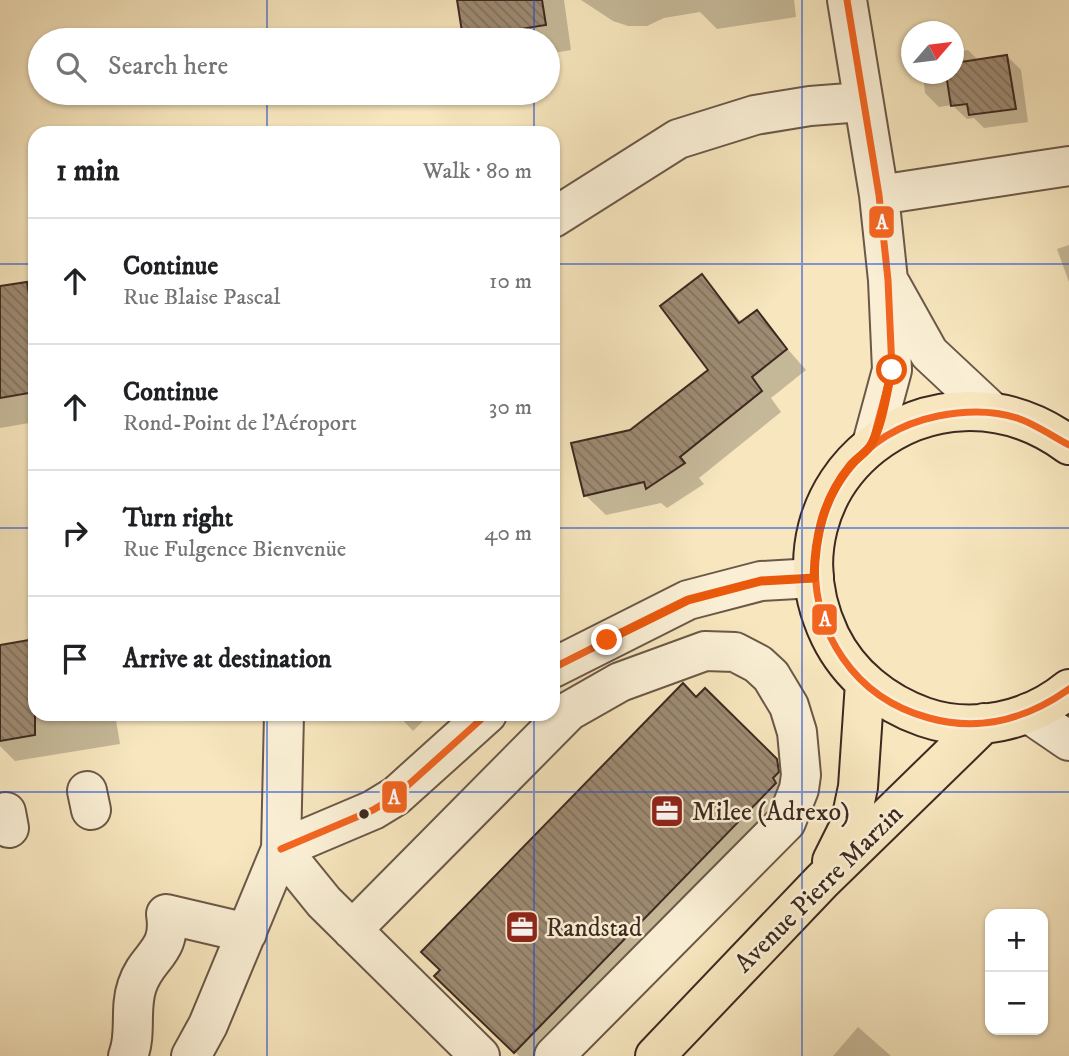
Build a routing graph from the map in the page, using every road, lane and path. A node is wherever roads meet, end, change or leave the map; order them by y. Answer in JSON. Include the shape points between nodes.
{"nodes":[{"id":1,"x":847,"y":0,"type":"edge"},
{"id":2,"x":862,"y":102,"type":"junction"},
{"id":3,"x":1069,"y":166,"type":"edge"},
{"id":4,"x":879,"y":195,"type":"junction"},
{"id":5,"x":560,"y":214,"type":"edge"},
{"id":6,"x":888,"y":280,"type":"junction"},
{"id":7,"x":991,"y":411,"type":"junction"},
{"id":8,"x":872,"y":444,"type":"junction"},
{"id":9,"x":1069,"y":445,"type":"edge"},
{"id":10,"x":814,"y":578,"type":"junction"},
{"id":11,"x":560,"y":664,"type":"edge"},
{"id":12,"x":865,"y":682,"type":"junction"},
{"id":13,"x":1069,"y":689,"type":"edge"},
{"id":14,"x":1028,"y":713,"type":"junction"},
{"id":15,"x":560,"y":720,"type":"edge"},
{"id":16,"x":284,"y":721,"type":"edge"},
{"id":17,"x":479,"y":721,"type":"edge"},
{"id":18,"x":559,"y":721,"type":"edge"},
{"id":19,"x":984,"y":723,"type":"junction"},
{"id":20,"x":1069,"y":741,"type":"edge"},
{"id":21,"x":281,"y":849,"type":"junction"},
{"id":22,"x":822,"y":881,"type":"junction"},
{"id":23,"x":352,"y":930,"type":"junction"},
{"id":24,"x":247,"y":933,"type":"junction"},
{"id":25,"x":130,"y":1038,"type":"edge"},
{"id":26,"x":191,"y":1056,"type":"edge"},
{"id":27,"x":480,"y":1056,"type":"edge"},
{"id":28,"x":554,"y":1056,"type":"edge"},
{"id":29,"x":655,"y":1056,"type":"edge"}],
"edges":[{"from":1,"to":2,"type":"street"},
{"from":2,"to":4,"type":"street"},
{"from":2,"to":5,"type":"street","via":[[755,115],[678,139]]},
{"from":3,"to":4,"type":"street"},
{"from":4,"to":6,"type":"street"},
{"from":6,"to":7,"type":"street","via":[[929,353]]},
{"from":6,"to":8,"type":"street","via":[[892,370]]},
{"from":7,"to":8,"type":"main road","via":[[928,415]]},
{"from":7,"to":9,"type":"main road","via":[[1022,418]]},
{"from":8,"to":10,"type":"main road","via":[[850,465],[821,518]]},
{"from":10,"to":11,"type":"street","via":[[761,581],[688,600]]},
{"from":10,"to":12,"type":"main road","via":[[817,601],[835,646]]},
{"from":12,"to":19,"type":"main road","via":[[885,699],[933,720]]},
{"from":12,"to":22,"type":"main road","via":[[858,787],[850,825]]},
{"from":13,"to":14,"type":"main road"},
{"from":14,"to":19,"type":"main road"},
{"from":14,"to":20,"type":"street"},
{"from":15,"to":28,"type":"street","via":[[620,682],[705,651],[735,652],[758,664],[781,690],[797,732],[801,762],[799,789],[786,822]]},
{"from":16,"to":21,"type":"street"},
{"from":17,"to":21,"type":"street","via":[[396,796]]},
{"from":18,"to":23,"type":"street"},
{"from":19,"to":22,"type":"main road","name":"Avenue Pierre Marzin"},
{"from":21,"to":23,"type":"street"},
{"from":21,"to":24,"type":"street"},
{"from":22,"to":29,"type":"main road","name":"Avenue Pierre Marzin"},
{"from":23,"to":27,"type":"street"},
{"from":24,"to":25,"type":"street","via":[[166,914],[167,939],[136,990]]},
{"from":24,"to":26,"type":"street"}]}
